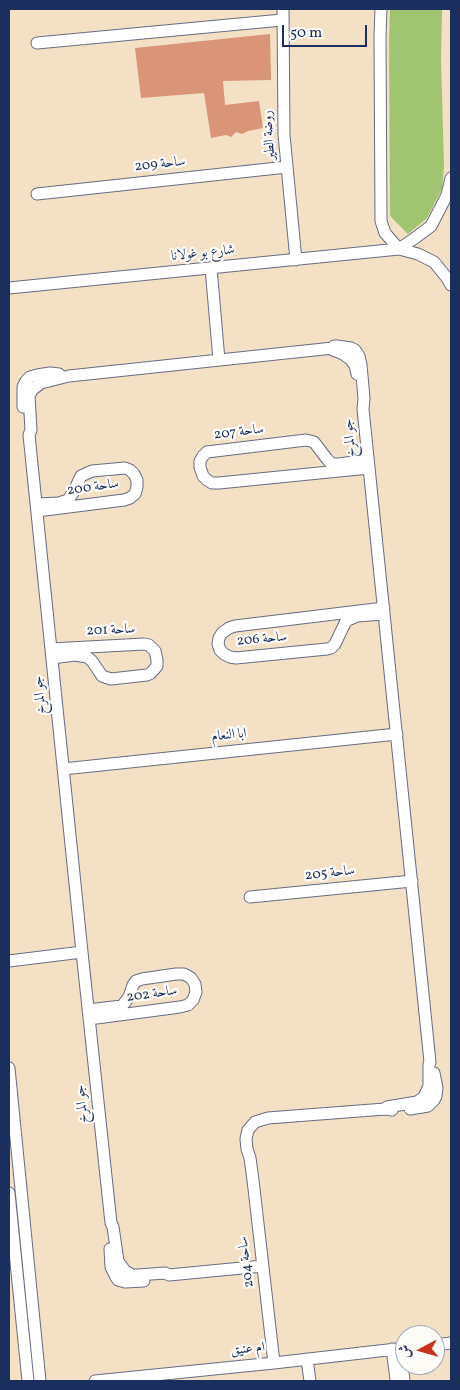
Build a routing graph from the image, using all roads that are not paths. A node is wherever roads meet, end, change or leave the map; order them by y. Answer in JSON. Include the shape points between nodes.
{"nodes":[{"id":1,"x":381,"y":9,"type":"edge"},
{"id":2,"x":283,"y":14,"type":"edge"},
{"id":3,"x":37,"y":43,"type":"dead end"},
{"id":4,"x":287,"y":167,"type":"junction"},
{"id":5,"x":451,"y":178,"type":"edge"},
{"id":6,"x":36,"y":194,"type":"dead end"},
{"id":7,"x":399,"y":249,"type":"junction"},
{"id":8,"x":296,"y":260,"type":"junction"},
{"id":9,"x":211,"y":268,"type":"junction"},
{"id":10,"x":451,"y":285,"type":"edge"},
{"id":11,"x":9,"y":288,"type":"edge"},
{"id":12,"x":219,"y":360,"type":"junction"},
{"id":13,"x":323,"y":454,"type":"junction"},
{"id":14,"x":369,"y":464,"type":"junction"},
{"id":15,"x":313,"y":474,"type":"junction"},
{"id":16,"x":76,"y":488,"type":"junction"},
{"id":17,"x":90,"y":504,"type":"junction"},
{"id":18,"x":36,"y":508,"type":"junction"},
{"id":19,"x":384,"y":611,"type":"junction"},
{"id":20,"x":325,"y":615,"type":"junction"},
{"id":21,"x":340,"y":633,"type":"junction"},
{"id":22,"x":106,"y":646,"type":"junction"},
{"id":23,"x":52,"y":653,"type":"junction"},
{"id":24,"x":95,"y":665,"type":"junction"},
{"id":25,"x":397,"y":734,"type":"junction"},
{"id":26,"x":63,"y":768,"type":"junction"},
{"id":27,"x":412,"y":881,"type":"junction"},
{"id":28,"x":250,"y":897,"type":"dead end"},
{"id":29,"x":82,"y":952,"type":"junction"},
{"id":30,"x":9,"y":961,"type":"edge"},
{"id":31,"x":129,"y":997,"type":"junction"},
{"id":32,"x":143,"y":1012,"type":"junction"},
{"id":33,"x":89,"y":1014,"type":"junction"},
{"id":34,"x":9,"y":1068,"type":"edge"},
{"id":35,"x":9,"y":1193,"type":"edge"},
{"id":36,"x":22,"y":1207,"type":"junction"},
{"id":37,"x":10,"y":1208,"type":"edge"},
{"id":38,"x":263,"y":1266,"type":"junction"},
{"id":39,"x":395,"y":1348,"type":"edge"},
{"id":40,"x":307,"y":1359,"type":"junction"},
{"id":41,"x":274,"y":1363,"type":"junction"},
{"id":42,"x":28,"y":1381,"type":"edge"},
{"id":43,"x":40,"y":1381,"type":"edge"},
{"id":44,"x":95,"y":1381,"type":"edge"},
{"id":45,"x":310,"y":1381,"type":"edge"}],
"edges":[{"from":1,"to":7,"type":"street","via":[[381,221],[385,232]]},
{"from":2,"to":3,"type":"street"},
{"from":2,"to":4,"type":"street","name":"روضة الطير","via":[[282,99]]},
{"from":4,"to":6,"type":"street","name":"ساحة 209"},
{"from":4,"to":8,"type":"street","name":"روضة الطير"},
{"from":5,"to":7,"type":"street","name":"شارع بو غولانا","via":[[447,195],[431,226]]},
{"from":7,"to":8,"type":"street","name":"شارع بو غولانا"},
{"from":7,"to":10,"type":"street","name":"شارع بو غولانا","via":[[434,262]]},
{"from":8,"to":9,"type":"street","name":"شارع بو غولانا"},
{"from":9,"to":11,"type":"street","name":"شارع بو غولانا"},
{"from":9,"to":12,"type":"street"},
{"from":12,"to":14,"type":"street","name":"جو المرخ","via":[[333,348],[347,356],[357,373]]},
{"from":12,"to":18,"type":"street","name":"جو المرخ","via":[[69,376],[41,383],[32,390],[29,401],[30,435]]},
{"from":13,"to":14,"type":"street","name":"ساحة 207","via":[[335,464]]},
{"from":13,"to":15,"type":"street"},
{"from":13,"to":15,"type":"street","name":"ساحة 207","via":[[314,442],[306,440],[207,452],[200,461],[203,476],[212,482]]},
{"from":14,"to":15,"type":"street","name":"ساحة 207"},
{"from":14,"to":19,"type":"street","name":"جو المرخ"},
{"from":16,"to":17,"type":"street","via":[[81,498]]},
{"from":16,"to":17,"type":"street","name":"ساحة 200","via":[[81,476],[92,471],[125,468],[134,474],[137,487],[130,498]]},
{"from":16,"to":18,"type":"street","name":"ساحة 200","via":[[64,502]]},
{"from":17,"to":18,"type":"street","name":"ساحة 200"},
{"from":18,"to":23,"type":"street","name":"جو المرخ"},
{"from":19,"to":20,"type":"street","name":"ساحة 206"},
{"from":19,"to":21,"type":"street","name":"ساحة 206","via":[[352,618]]},
{"from":19,"to":25,"type":"street","name":"جو المرخ"},
{"from":20,"to":21,"type":"street","via":[[335,622]]},
{"from":20,"to":21,"type":"street","name":"ساحة 206","via":[[229,628],[222,633],[218,644],[224,654],[236,658],[331,648]]},
{"from":22,"to":23,"type":"street","name":"ساحة 201"},
{"from":22,"to":24,"type":"street","via":[[98,654]]},
{"from":22,"to":24,"type":"street","name":"ساحة 201","via":[[149,646],[155,651],[157,666],[147,675],[111,679],[102,676]]},
{"from":23,"to":24,"type":"street","name":"ساحة 201","via":[[82,655]]},
{"from":23,"to":26,"type":"street","name":"جو المرخ"},
{"from":25,"to":26,"type":"street","name":"ابا النعام"},
{"from":25,"to":27,"type":"street","name":"جو المرخ"},
{"from":26,"to":29,"type":"street","name":"جو المرخ"},
{"from":27,"to":28,"type":"street","name":"ساحة 205"},
{"from":27,"to":38,"type":"street","name":"ساحة 204","via":[[430,1062],[429,1086],[424,1097],[417,1102],[385,1109],[255,1122],[246,1139]]},
{"from":29,"to":30,"type":"street"},
{"from":29,"to":33,"type":"street","name":"جو المرخ"},
{"from":31,"to":32,"type":"street"},
{"from":31,"to":32,"type":"street","name":"ساحة 202","via":[[133,985],[142,979],[184,974],[195,984],[196,992],[188,1005]]},
{"from":31,"to":33,"type":"street","name":"ساحة 202","via":[[122,1006]]},
{"from":32,"to":33,"type":"street","name":"ساحة 202"},
{"from":33,"to":38,"type":"street","name":"جو المرخ","via":[[111,1223],[118,1261],[132,1275]]},
{"from":34,"to":36,"type":"street"},
{"from":35,"to":37,"type":"street"},
{"from":36,"to":37,"type":"street"},
{"from":36,"to":43,"type":"street"},
{"from":37,"to":42,"type":"street"},
{"from":38,"to":41,"type":"street","name":"ساحة 204"},
{"from":39,"to":40,"type":"street","name":"ام عنيق"},
{"from":40,"to":41,"type":"street","name":"ام عنيق"},
{"from":40,"to":45,"type":"street"},
{"from":41,"to":44,"type":"street","name":"ام عنيق"}]}
